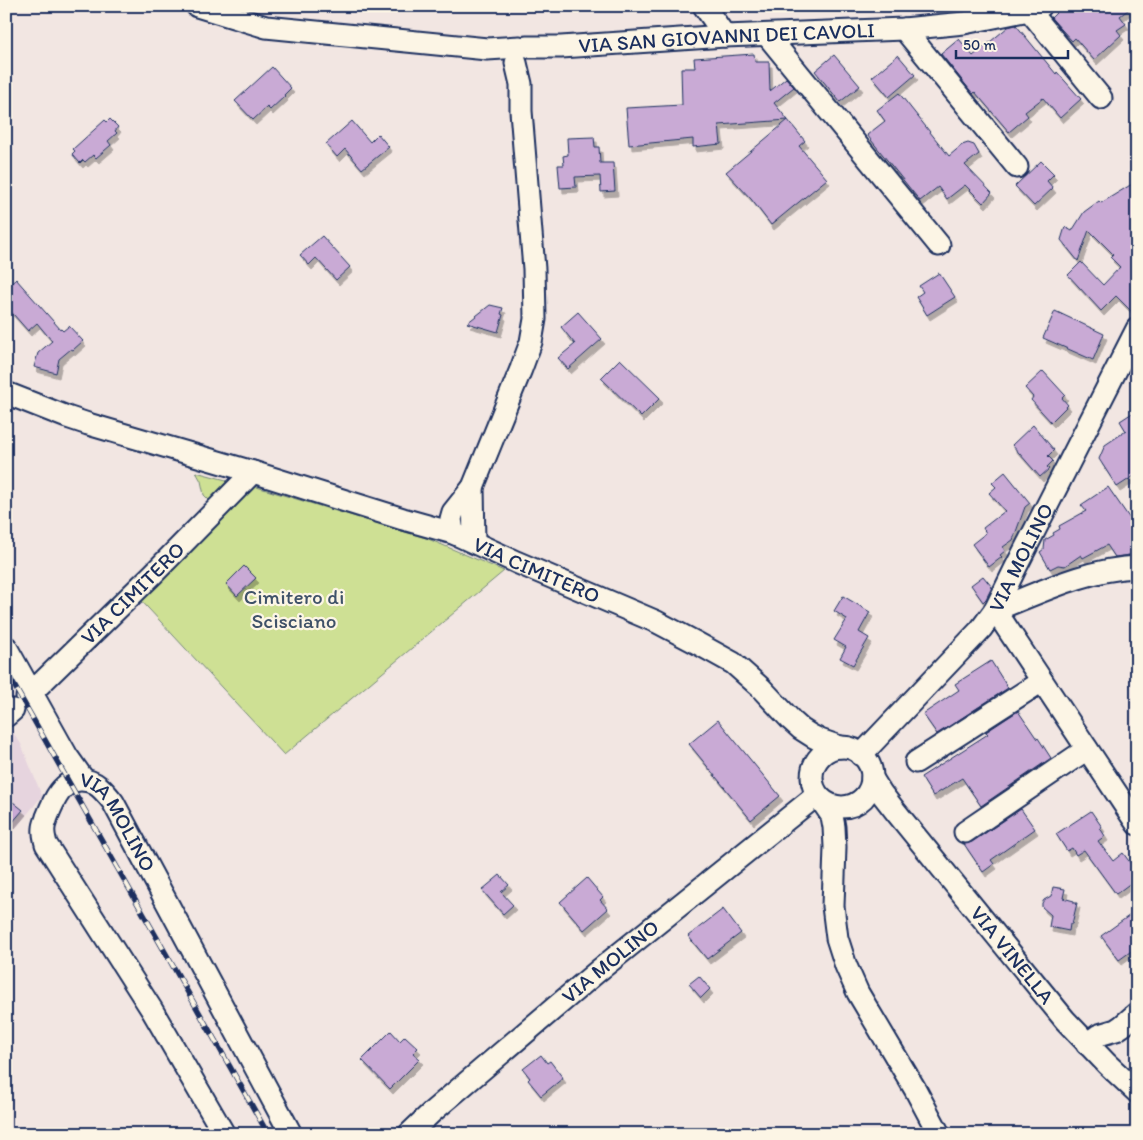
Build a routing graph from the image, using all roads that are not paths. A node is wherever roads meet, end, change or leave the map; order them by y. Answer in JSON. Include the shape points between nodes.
{"nodes":[{"id":1,"x":197,"y":6,"type":"edge"},
{"id":2,"x":704,"y":6,"type":"edge"},
{"id":3,"x":1035,"y":8,"type":"edge"},
{"id":4,"x":904,"y":29,"type":"junction"},
{"id":5,"x":767,"y":35,"type":"junction"},
{"id":6,"x":724,"y":36,"type":"junction"},
{"id":7,"x":523,"y":57,"type":"junction"},
{"id":8,"x":1101,"y":98,"type":"dead end"},
{"id":9,"x":1017,"y":167,"type":"dead end"},
{"id":10,"x":939,"y":245,"type":"dead end"},
{"id":11,"x":1137,"y":330,"type":"edge"},
{"id":12,"x":6,"y":393,"type":"edge"},
{"id":13,"x":253,"y":472,"type":"junction"},
{"id":14,"x":466,"y":494,"type":"junction"},
{"id":15,"x":409,"y":521,"type":"junction"},
{"id":16,"x":454,"y":533,"type":"junction"},
{"id":17,"x":474,"y":542,"type":"junction"},
{"id":18,"x":1137,"y":567,"type":"edge"},
{"id":19,"x":995,"y":610,"type":"junction"},
{"id":20,"x":6,"y":647,"type":"edge"},
{"id":21,"x":1042,"y":680,"type":"junction"},
{"id":22,"x":19,"y":704,"type":"edge"},
{"id":23,"x":791,"y":720,"type":"junction"},
{"id":24,"x":840,"y":747,"type":"junction"},
{"id":25,"x":1087,"y":749,"type":"junction"},
{"id":26,"x":861,"y":755,"type":"junction"},
{"id":27,"x":916,"y":762,"type":"dead end"},
{"id":28,"x":812,"y":772,"type":"junction"},
{"id":29,"x":872,"y":778,"type":"junction"},
{"id":30,"x":84,"y":780,"type":"junction"},
{"id":31,"x":819,"y":797,"type":"junction"},
{"id":32,"x":849,"y":807,"type":"junction"},
{"id":33,"x":896,"y":812,"type":"junction"},
{"id":34,"x":1137,"y":824,"type":"edge"},
{"id":35,"x":965,"y":832,"type":"dead end"},
{"id":36,"x":833,"y":874,"type":"junction"},
{"id":37,"x":1130,"y":1020,"type":"edge"},
{"id":38,"x":1087,"y":1044,"type":"junction"},
{"id":39,"x":1106,"y":1064,"type":"junction"},
{"id":40,"x":1137,"y":1092,"type":"edge"},
{"id":41,"x":224,"y":1134,"type":"edge"},
{"id":42,"x":291,"y":1134,"type":"edge"},
{"id":43,"x":409,"y":1134,"type":"edge"},
{"id":44,"x":939,"y":1134,"type":"edge"}],
"edges":[{"from":1,"to":7,"type":"street","name":"VIA SAN GIOVANNI DEI CAVOLI","via":[[266,27],[488,49]]},
{"from":2,"to":6,"type":"street"},
{"from":3,"to":4,"type":"street","name":"VIA SAN GIOVANNI DEI CAVOLI","via":[[964,23]]},
{"from":3,"to":8,"type":"street"},
{"from":4,"to":5,"type":"street","name":"VIA SAN GIOVANNI DEI CAVOLI"},
{"from":4,"to":9,"type":"street"},
{"from":5,"to":6,"type":"street","name":"VIA SAN GIOVANNI DEI CAVOLI"},
{"from":5,"to":10,"type":"street"},
{"from":6,"to":7,"type":"street","name":"VIA SAN GIOVANNI DEI CAVOLI","via":[[561,47]]},
{"from":7,"to":14,"type":"street","via":[[521,111],[535,319],[521,369]]},
{"from":11,"to":19,"type":"street","name":"VIA MOLINO"},
{"from":12,"to":13,"type":"street","name":"VIA CIMITERO","via":[[67,417]]},
{"from":13,"to":15,"type":"street","name":"VIA CIMITERO"},
{"from":13,"to":22,"type":"street","name":"VIA CIMITERO"},
{"from":14,"to":15,"type":"street","via":[[436,514]]},
{"from":14,"to":16,"type":"street","via":[[453,512]]},
{"from":14,"to":17,"type":"street"},
{"from":15,"to":16,"type":"street","name":"VIA CIMITERO"},
{"from":16,"to":17,"type":"street","name":"VIA CIMITERO"},
{"from":17,"to":23,"type":"street","name":"VIA CIMITERO","via":[[657,622],[733,663]]},
{"from":18,"to":19,"type":"street","via":[[1094,573]]},
{"from":19,"to":21,"type":"street"},
{"from":19,"to":26,"type":"street","name":"VIA MOLINO","via":[[981,629]]},
{"from":20,"to":22,"type":"street"},
{"from":21,"to":25,"type":"street"},
{"from":21,"to":27,"type":"street"},
{"from":22,"to":30,"type":"street","via":[[67,756]]},
{"from":23,"to":24,"type":"street","via":[[812,736]]},
{"from":23,"to":28,"type":"street","via":[[803,740]]},
{"from":24,"to":26,"type":"street","via":[[850,748]]},
{"from":24,"to":28,"type":"street","via":[[822,754]]},
{"from":25,"to":34,"type":"street"},
{"from":25,"to":35,"type":"street"},
{"from":26,"to":29,"type":"street","via":[[866,759]]},
{"from":28,"to":31,"type":"street","via":[[812,782]]},
{"from":29,"to":32,"type":"street","via":[[866,796]]},
{"from":29,"to":33,"type":"street","name":"VIA VINELLA"},
{"from":30,"to":41,"type":"street","name":"VIA MOLINO","via":[[68,784],[53,801],[44,828],[46,844],[152,1010]]},
{"from":30,"to":42,"type":"street","name":"VIA MOLINO","via":[[104,790],[113,802]]},
{"from":31,"to":32,"type":"street","via":[[830,805]]},
{"from":31,"to":36,"type":"street","via":[[832,816]]},
{"from":31,"to":43,"type":"street","name":"VIA MOLINO","via":[[598,971]]},
{"from":32,"to":33,"type":"street","via":[[884,807]]},
{"from":32,"to":36,"type":"street"},
{"from":33,"to":38,"type":"street","name":"VIA VINELLA"},
{"from":36,"to":44,"type":"street","via":[[837,938],[846,966],[858,993]]},
{"from":37,"to":38,"type":"street"},
{"from":37,"to":39,"type":"street","via":[[1119,1033]]},
{"from":38,"to":39,"type":"street","name":"VIA VINELLA"},
{"from":39,"to":40,"type":"street","name":"VIA VINELLA"}]}
